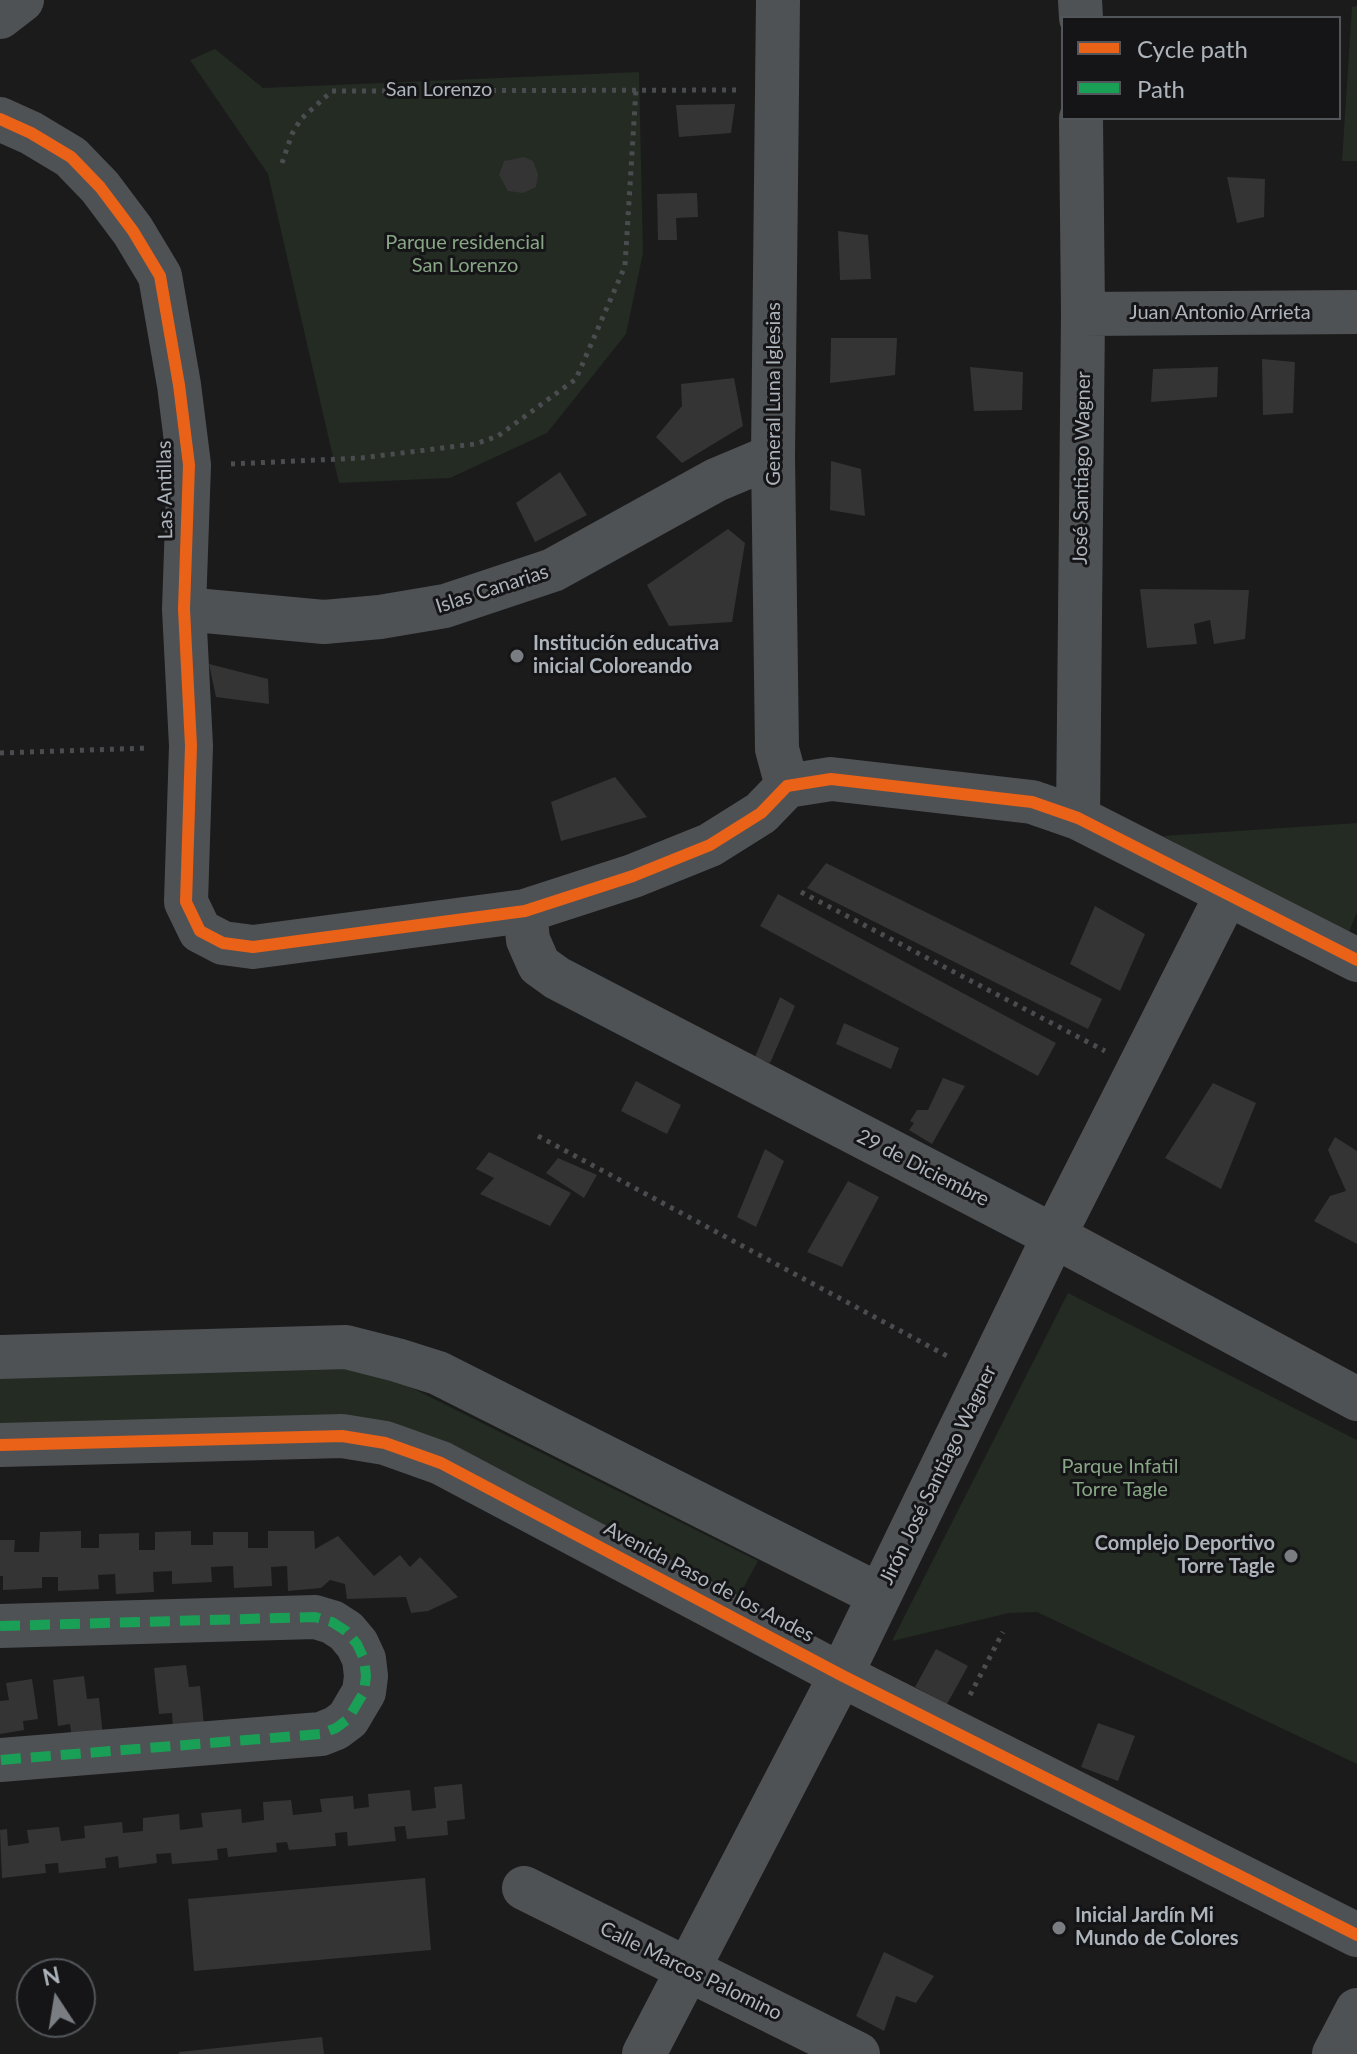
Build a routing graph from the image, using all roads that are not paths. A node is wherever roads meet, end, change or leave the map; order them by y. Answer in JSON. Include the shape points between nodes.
{"nodes":[{"id":1,"x":22,"y":0,"type":"edge"},
{"id":2,"x":778,"y":0,"type":"edge"},
{"id":3,"x":0,"y":17,"type":"edge"},
{"id":4,"x":0,"y":119,"type":"edge"},
{"id":5,"x":1081,"y":120,"type":"edge"},
{"id":6,"x":1357,"y":312,"type":"edge"},
{"id":7,"x":1083,"y":314,"type":"junction"},
{"id":8,"x":773,"y":456,"type":"junction"},
{"id":9,"x":184,"y":609,"type":"junction"},
{"id":10,"x":787,"y":786,"type":"junction"},
{"id":11,"x":1078,"y":818,"type":"junction"},
{"id":12,"x":1227,"y":894,"type":"junction"},
{"id":13,"x":525,"y":911,"type":"junction"},
{"id":14,"x":1357,"y":960,"type":"edge"},
{"id":15,"x":1054,"y":1236,"type":"junction"},
{"id":16,"x":0,"y":1357,"type":"edge"},
{"id":17,"x":1357,"y":1399,"type":"edge"},
{"id":18,"x":0,"y":1445,"type":"edge"},
{"id":19,"x":879,"y":1595,"type":"junction"},
{"id":20,"x":0,"y":1626,"type":"edge"},
{"id":21,"x":841,"y":1675,"type":"junction"},
{"id":22,"x":0,"y":1760,"type":"edge"},
{"id":23,"x":524,"y":1888,"type":"dead end"},
{"id":24,"x":1357,"y":1935,"type":"edge"},
{"id":25,"x":687,"y":1968,"type":"junction"},
{"id":26,"x":1357,"y":2010,"type":"edge"},
{"id":27,"x":644,"y":2054,"type":"edge"},
{"id":28,"x":858,"y":2054,"type":"edge"},
{"id":29,"x":1334,"y":2054,"type":"edge"}],
"edges":[{"from":1,"to":3,"type":"street"},
{"from":2,"to":8,"type":"street","name":"General Luna Iglesias"},
{"from":4,"to":9,"type":"street","name":"Las Antillas","via":[[71,157],[109,198],[160,276],[189,465]]},
{"from":5,"to":7,"type":"street","name":"José Santiago Wagner"},
{"from":6,"to":7,"type":"street","name":"Juan Antonio Arrieta"},
{"from":7,"to":11,"type":"street","name":"José Santiago Wagner"},
{"from":8,"to":9,"type":"street","name":"Islas Canarias","via":[[716,480],[553,570],[445,606],[324,622]]},
{"from":8,"to":10,"type":"street","name":"General Luna Iglesias","via":[[777,749]]},
{"from":9,"to":13,"type":"street","name":"Las Antillas","via":[[191,746],[186,902],[200,931],[223,943],[253,947]]},
{"from":10,"to":11,"type":"street","via":[[831,779],[1032,802]]},
{"from":10,"to":13,"type":"street","via":[[761,813],[710,845]]},
{"from":11,"to":12,"type":"street"},
{"from":12,"to":14,"type":"street"},
{"from":12,"to":15,"type":"street","name":"Jirón José Santiago Wagner"},
{"from":13,"to":15,"type":"street","name":"29 de Diciembre","via":[[528,940],[539,965],[557,978]]},
{"from":15,"to":17,"type":"street","name":"29 de Diciembre"},
{"from":15,"to":19,"type":"street","name":"Jirón José Santiago Wagner"},
{"from":16,"to":19,"type":"street","via":[[346,1347],[397,1360],[438,1373]]},
{"from":18,"to":21,"type":"street","name":"Avenida Paso de los Andes","via":[[342,1436],[385,1443],[441,1463]]},
{"from":19,"to":21,"type":"street","name":"Jirón José Santiago Wagner"},
{"from":20,"to":22,"type":"street","via":[[315,1617],[346,1631],[364,1659],[366,1676],[364,1692],[348,1719],[321,1734]]},
{"from":21,"to":24,"type":"street","name":"Avenida Paso de los Andes"},
{"from":21,"to":25,"type":"street","name":"Jirón José Santiago Wagner"},
{"from":23,"to":25,"type":"street","name":"Calle Marcos Palomino"},
{"from":25,"to":27,"type":"street","name":"Jirón José Santiago Wagner"},
{"from":25,"to":28,"type":"street","name":"Calle Marcos Palomino"},
{"from":26,"to":29,"type":"street"}]}
